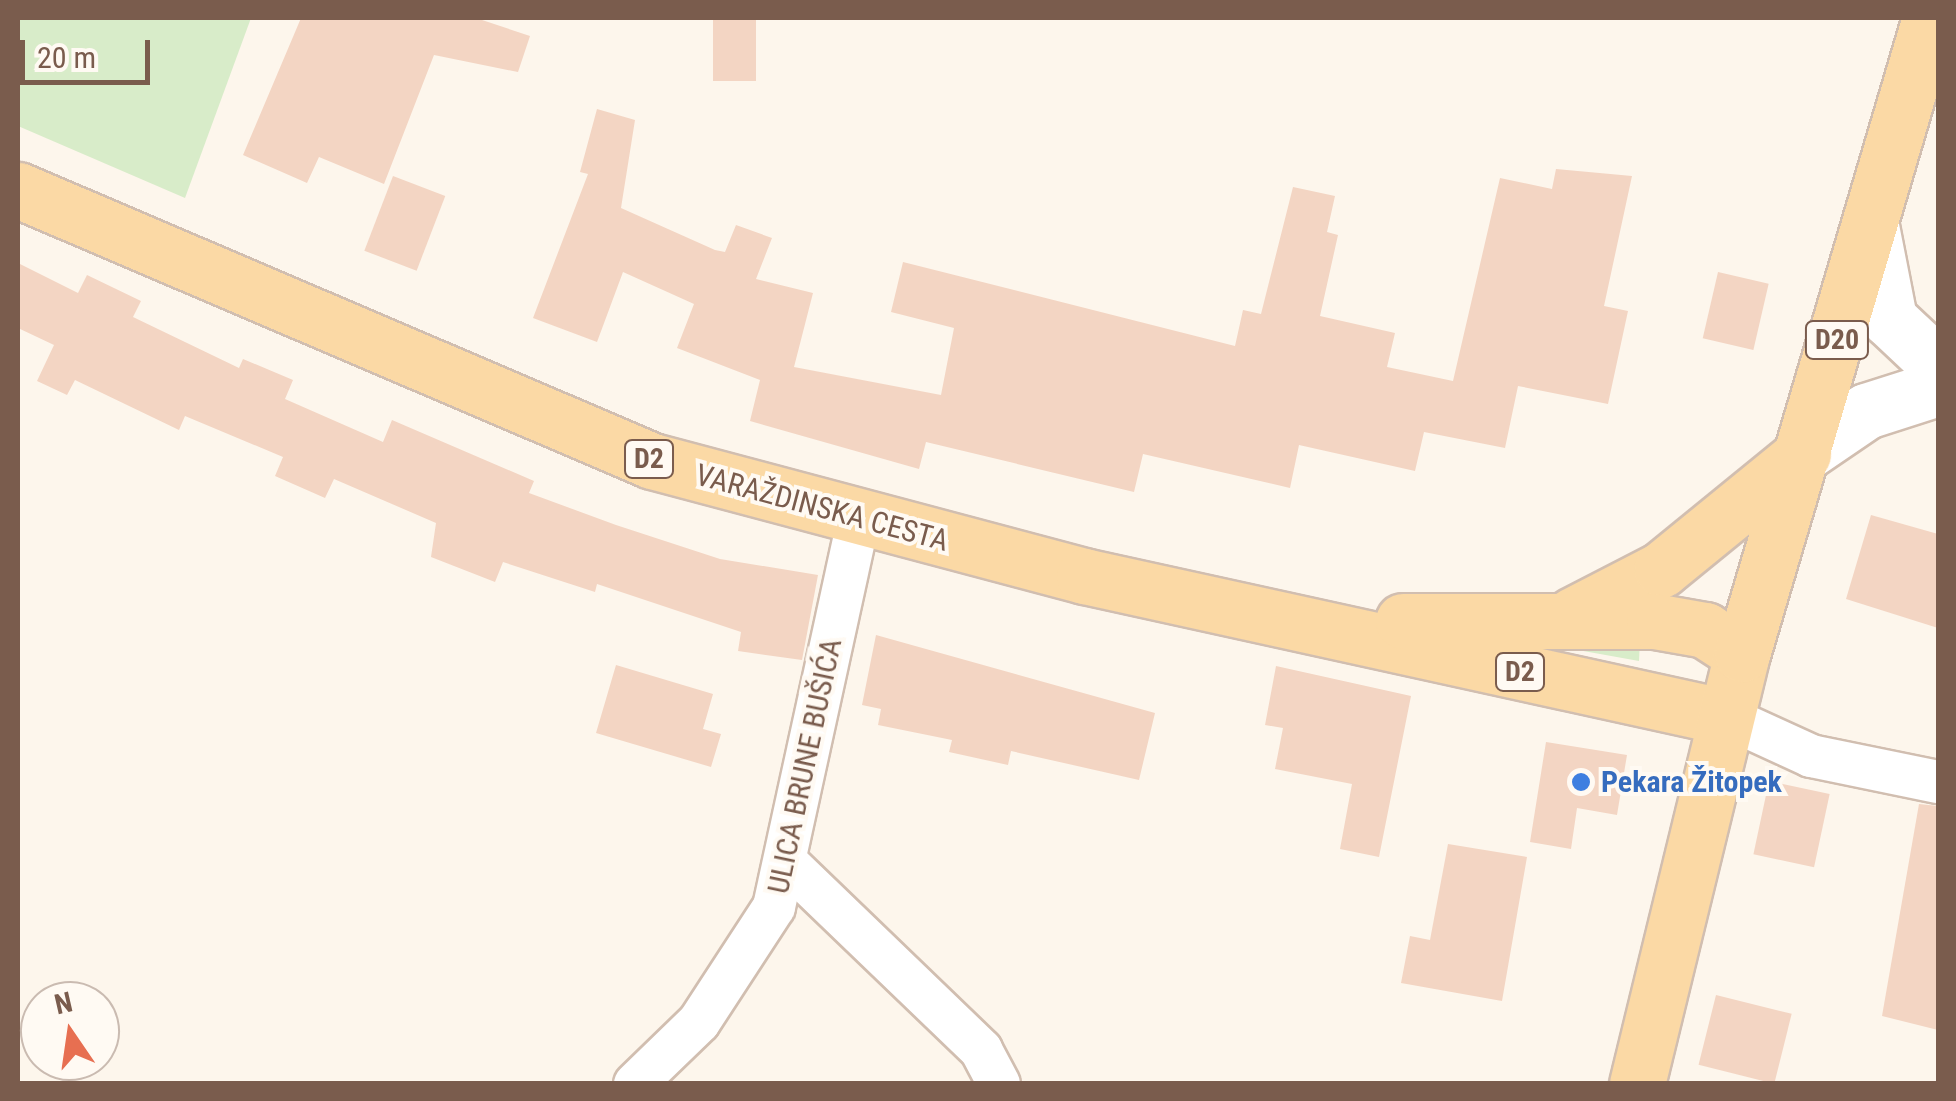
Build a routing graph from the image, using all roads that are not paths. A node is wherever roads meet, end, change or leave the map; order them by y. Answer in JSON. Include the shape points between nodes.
{"nodes":[{"id":1,"x":1930,"y":18,"type":"edge"},
{"id":2,"x":18,"y":190,"type":"edge"},
{"id":3,"x":1871,"y":226,"type":"junction"},
{"id":4,"x":1938,"y":365,"type":"edge"},
{"id":5,"x":1938,"y":388,"type":"edge"},
{"id":6,"x":1802,"y":454,"type":"junction"},
{"id":7,"x":858,"y":522,"type":"junction"},
{"id":8,"x":1561,"y":621,"type":"junction"},
{"id":9,"x":1315,"y":622,"type":"junction"},
{"id":10,"x":1742,"y":654,"type":"junction"},
{"id":11,"x":1726,"y":717,"type":"junction"},
{"id":12,"x":1938,"y":782,"type":"edge"},
{"id":13,"x":790,"y":865,"type":"junction"},
{"id":14,"x":990,"y":1067,"type":"edge"},
{"id":15,"x":635,"y":1084,"type":"edge"},
{"id":16,"x":1637,"y":1084,"type":"edge"}],
"edges":[{"from":1,"to":3,"type":"main road","number":"D20"},
{"from":2,"to":7,"type":"main road","name":"VARAŽDINSKA CESTA","number":"D2","via":[[634,454]]},
{"from":3,"to":4,"type":"main road","via":[[1889,320]]},
{"from":3,"to":6,"type":"main road","number":"D20"},
{"from":5,"to":6,"type":"main road","via":[[1866,411]]},
{"from":6,"to":8,"type":"main road","via":[[1662,569]]},
{"from":6,"to":10,"type":"main road","number":"D20"},
{"from":7,"to":9,"type":"main road","name":"VARAŽDINSKA CESTA","number":"D2"},
{"from":7,"to":13,"type":"street","name":"ULICA BRUNE BUŠIĆA"},
{"from":8,"to":9,"type":"main road","name":"VARAŽDINSKA CESTA","number":"D2"},
{"from":8,"to":10,"type":"main road","name":"VARAŽDINSKA CESTA","number":"D2","via":[[1683,624]]},
{"from":9,"to":11,"type":"main road","name":"VARAŽDINSKA CESTA","number":"D2"},
{"from":10,"to":11,"type":"main road"},
{"from":11,"to":12,"type":"street","name":"VARAŽDINSKA CESTA","via":[[1811,756]]},
{"from":11,"to":16,"type":"main road"},
{"from":13,"to":14,"type":"street"},
{"from":13,"to":15,"type":"street","name":"ULICA BRUNE BUŠIĆA","via":[[774,907],[698,1022]]}]}
